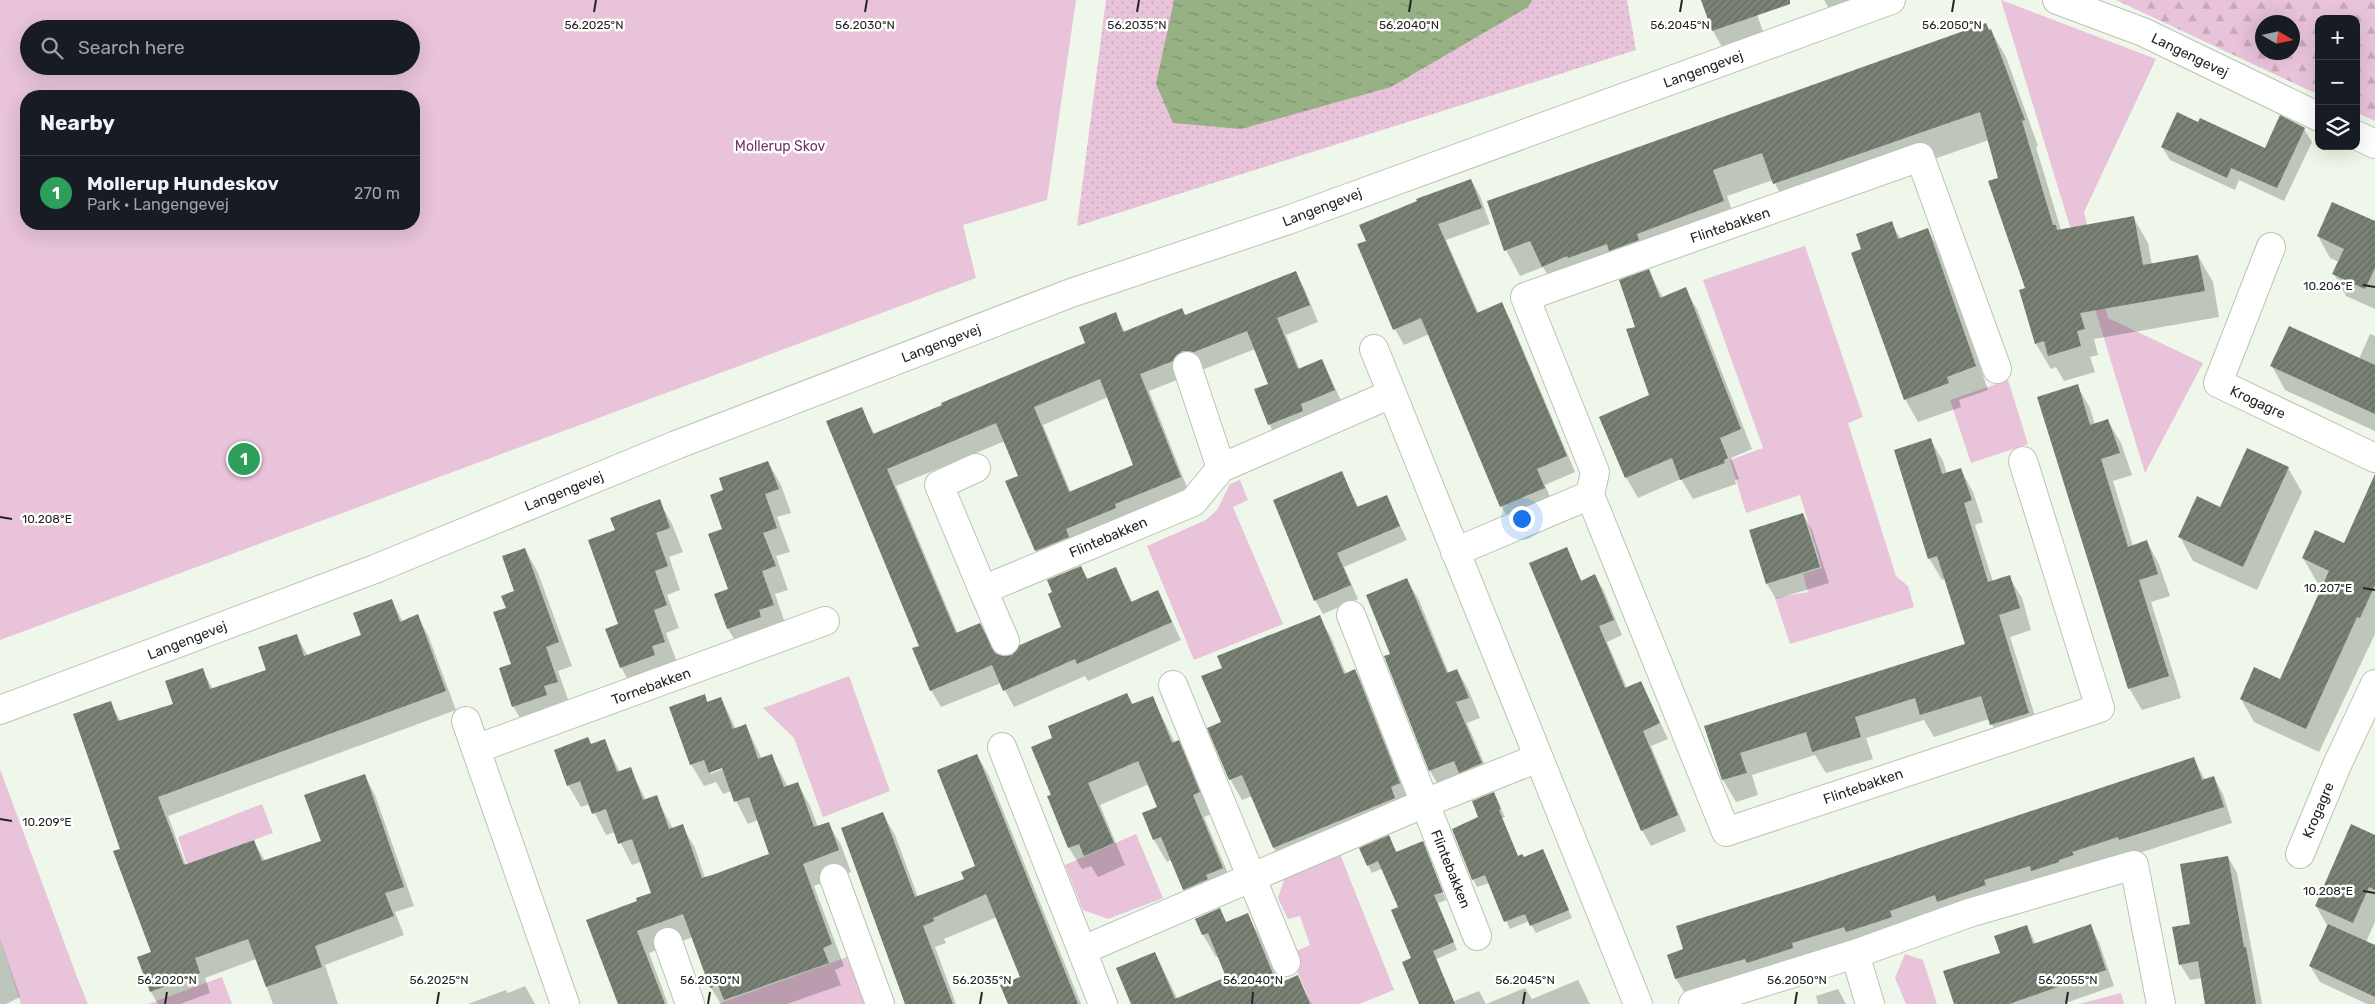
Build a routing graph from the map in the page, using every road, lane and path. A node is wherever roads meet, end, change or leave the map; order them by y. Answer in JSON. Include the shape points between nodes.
{"nodes":[{"id":1,"x":1891,"y":0,"type":"edge"},
{"id":2,"x":2057,"y":0,"type":"edge"},
{"id":3,"x":2315,"y":115,"type":"edge"},
{"id":4,"x":2360,"y":137,"type":"edge"},
{"id":5,"x":2375,"y":144,"type":"edge"},
{"id":6,"x":2271,"y":247,"type":"dead end"},
{"id":7,"x":1374,"y":349,"type":"dead end"},
{"id":8,"x":1188,"y":366,"type":"dead end"},
{"id":9,"x":1997,"y":369,"type":"dead end"},
{"id":10,"x":1390,"y":394,"type":"junction"},
{"id":11,"x":2375,"y":458,"type":"edge"},
{"id":12,"x":2023,"y":461,"type":"dead end"},
{"id":13,"x":976,"y":468,"type":"dead end"},
{"id":14,"x":1221,"y":468,"type":"junction"},
{"id":15,"x":1590,"y":495,"type":"junction"},
{"id":16,"x":1455,"y":552,"type":"junction"},
{"id":17,"x":983,"y":590,"type":"junction"},
{"id":18,"x":1351,"y":615,"type":"dead end"},
{"id":19,"x":826,"y":621,"type":"dead end"},
{"id":20,"x":1005,"y":641,"type":"dead end"},
{"id":21,"x":2375,"y":684,"type":"edge"},
{"id":22,"x":1173,"y":685,"type":"dead end"},
{"id":23,"x":0,"y":710,"type":"edge"},
{"id":24,"x":466,"y":721,"type":"dead end"},
{"id":25,"x":1002,"y":747,"type":"dead end"},
{"id":26,"x":476,"y":749,"type":"junction"},
{"id":27,"x":1538,"y":758,"type":"junction"},
{"id":28,"x":1425,"y":803,"type":"junction"},
{"id":29,"x":2300,"y":854,"type":"dead end"},
{"id":30,"x":834,"y":878,"type":"dead end"},
{"id":31,"x":1251,"y":878,"type":"junction"},
{"id":32,"x":1478,"y":936,"type":"dead end"},
{"id":33,"x":668,"y":942,"type":"dead end"},
{"id":34,"x":1083,"y":950,"type":"junction"},
{"id":35,"x":1855,"y":954,"type":"junction"},
{"id":36,"x":1286,"y":962,"type":"dead end"},
{"id":37,"x":565,"y":1004,"type":"edge"},
{"id":38,"x":690,"y":1004,"type":"edge"},
{"id":39,"x":880,"y":1004,"type":"edge"},
{"id":40,"x":1104,"y":1004,"type":"edge"},
{"id":41,"x":1638,"y":1004,"type":"edge"},
{"id":42,"x":1693,"y":1004,"type":"edge"},
{"id":43,"x":1870,"y":1004,"type":"edge"},
{"id":44,"x":2161,"y":1004,"type":"edge"}],
"edges":[{"from":1,"to":23,"type":"street","name":"Langengevej","via":[[1288,220],[1071,293],[686,441],[375,569]]},
{"from":2,"to":3,"type":"street","name":"Langengevej","via":[[2142,32]]},
{"from":4,"to":5,"type":"street"},
{"from":6,"to":11,"type":"street","name":"Krogagre","via":[[2218,383]]},
{"from":7,"to":10,"type":"street"},
{"from":8,"to":14,"type":"street"},
{"from":9,"to":15,"type":"street","name":"Flintebakken","via":[[1920,157],[1525,296],[1595,472]]},
{"from":10,"to":14,"type":"street","name":"Flintebakken"},
{"from":10,"to":16,"type":"street"},
{"from":12,"to":15,"type":"street","name":"Flintebakken","via":[[2100,708],[1726,832]]},
{"from":13,"to":17,"type":"street","via":[[939,485]]},
{"from":14,"to":17,"type":"street","name":"Flintebakken","via":[[1193,502]]},
{"from":15,"to":16,"type":"street"},
{"from":16,"to":27,"type":"street"},
{"from":17,"to":20,"type":"street"},
{"from":18,"to":28,"type":"street","name":"Flintebakken"},
{"from":19,"to":26,"type":"street","name":"Tornebakken"},
{"from":21,"to":29,"type":"street","name":"Krogagre"},
{"from":22,"to":31,"type":"street"},
{"from":24,"to":26,"type":"street"},
{"from":25,"to":34,"type":"street"},
{"from":26,"to":37,"type":"street"},
{"from":27,"to":28,"type":"street"},
{"from":27,"to":41,"type":"street"},
{"from":28,"to":31,"type":"street"},
{"from":28,"to":32,"type":"street","name":"Flintebakken"},
{"from":30,"to":39,"type":"street"},
{"from":31,"to":34,"type":"street"},
{"from":31,"to":36,"type":"street"},
{"from":33,"to":38,"type":"street"},
{"from":34,"to":40,"type":"street"},
{"from":35,"to":42,"type":"street"},
{"from":35,"to":43,"type":"street"},
{"from":35,"to":44,"type":"street","via":[[1969,913],[2134,865]]}]}
